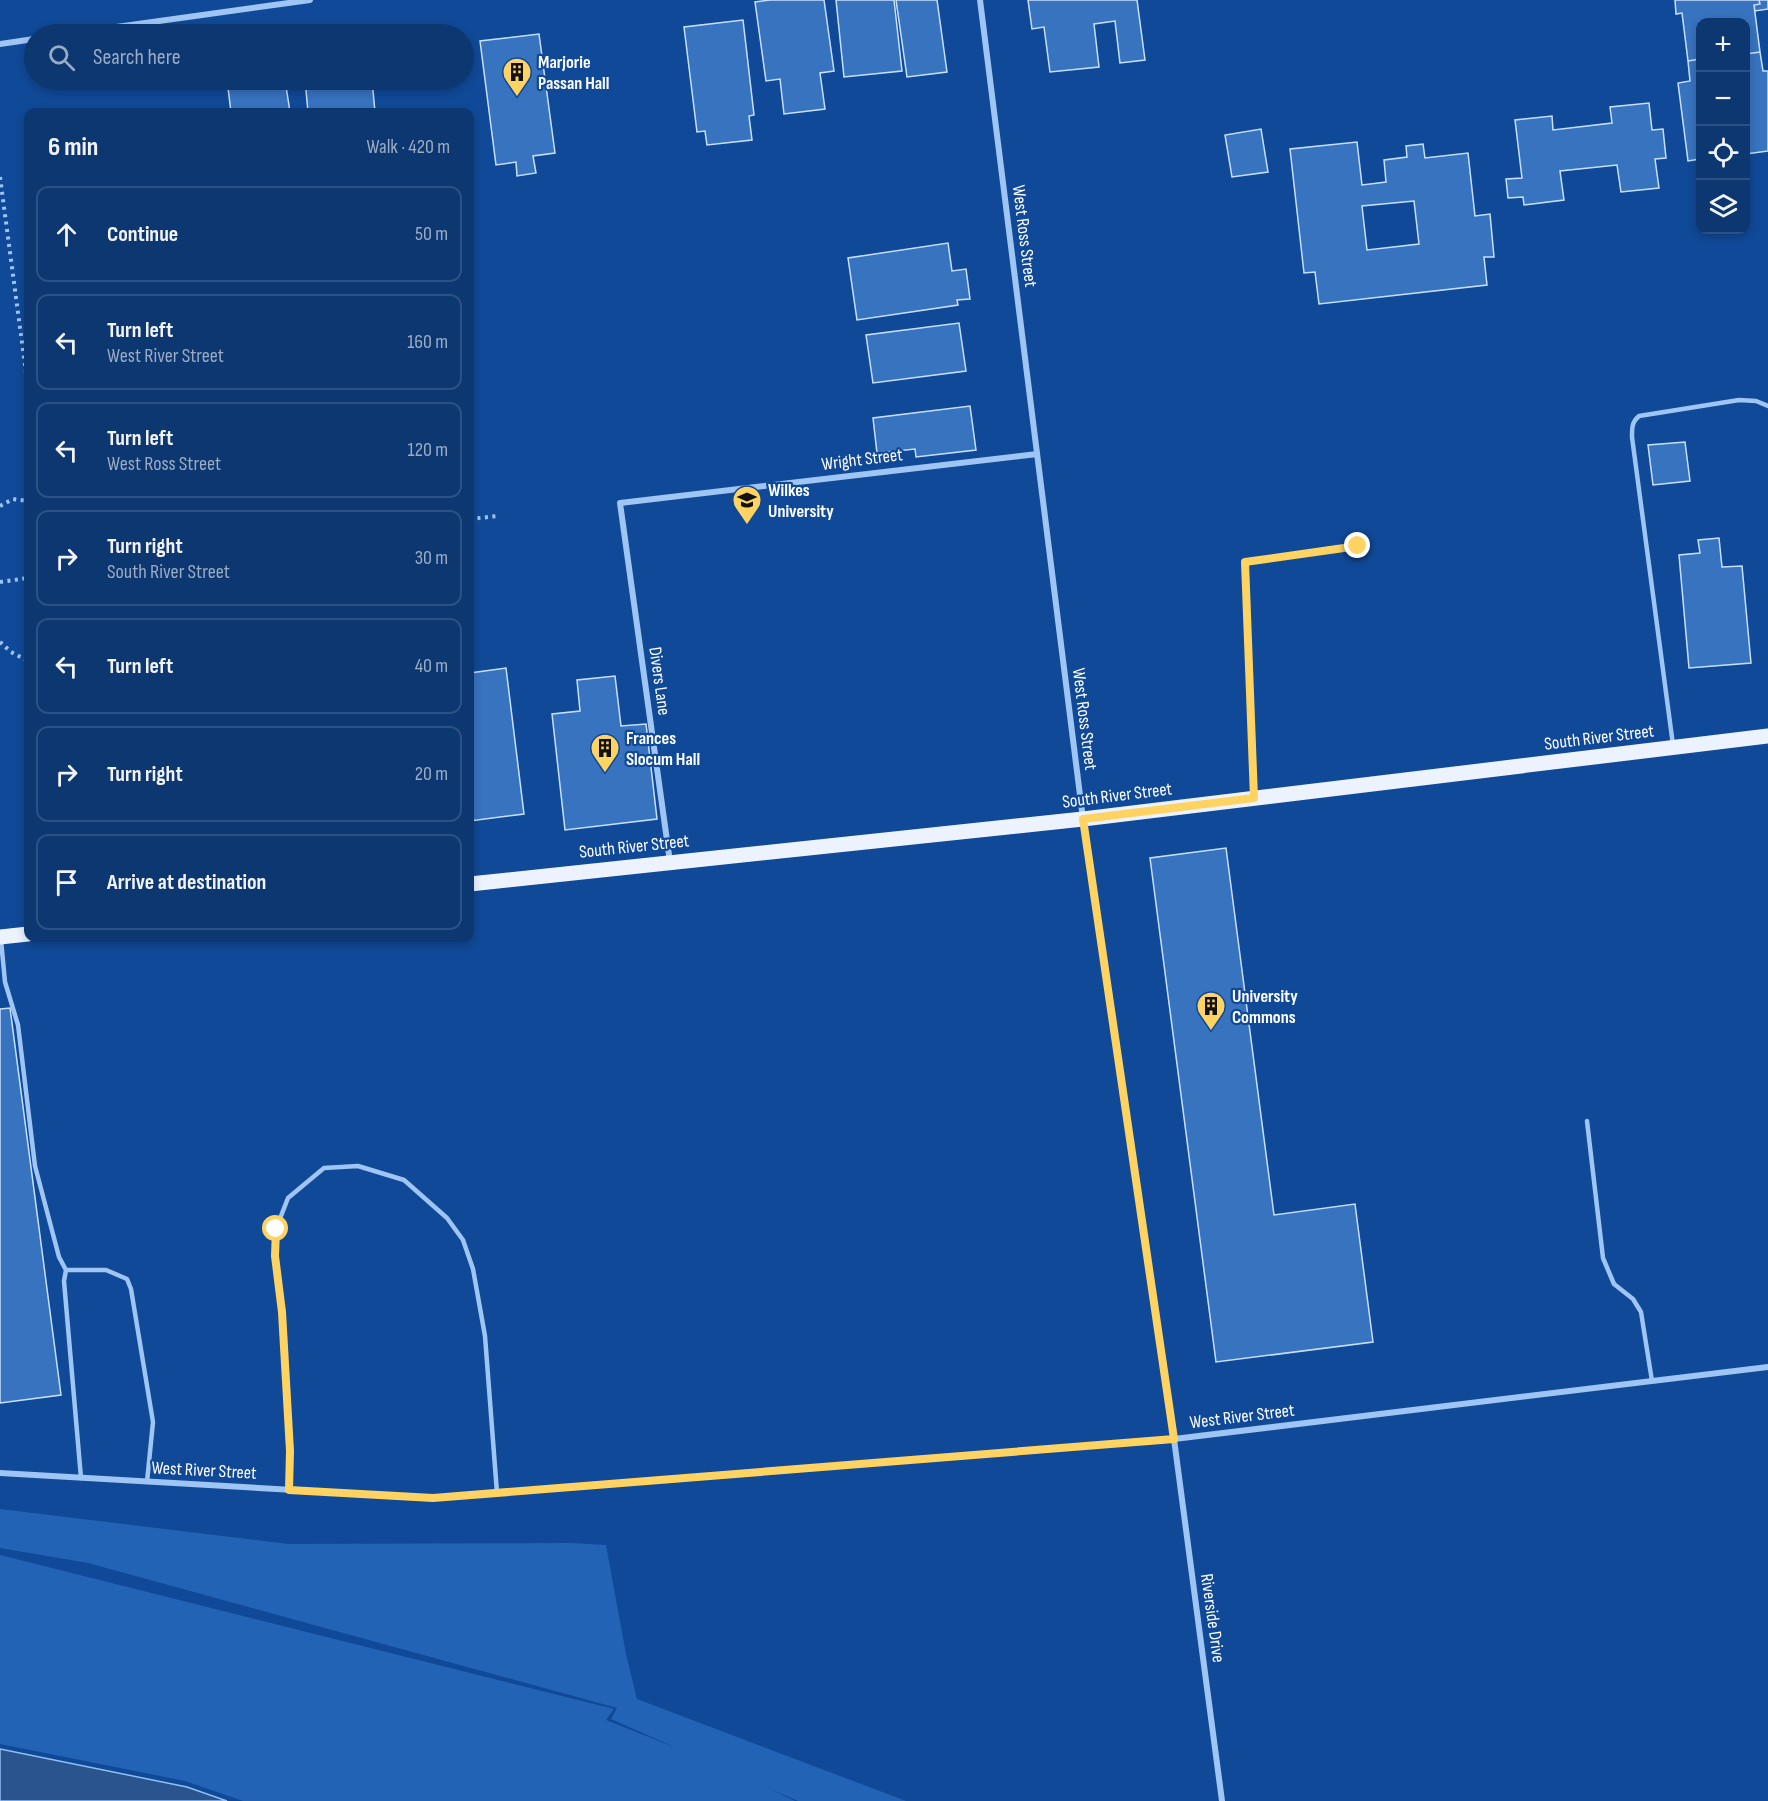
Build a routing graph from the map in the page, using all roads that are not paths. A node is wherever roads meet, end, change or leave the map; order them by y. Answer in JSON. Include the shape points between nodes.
{"nodes":[{"id":1,"x":310,"y":0,"type":"edge"},
{"id":2,"x":980,"y":0,"type":"edge"},
{"id":3,"x":138,"y":24,"type":"edge"},
{"id":4,"x":24,"y":40,"type":"edge"},
{"id":5,"x":0,"y":44,"type":"edge"},
{"id":6,"x":1768,"y":406,"type":"edge"},
{"id":7,"x":1037,"y":454,"type":"junction"},
{"id":8,"x":620,"y":503,"type":"joint"},
{"id":9,"x":1358,"y":546,"type":"dead end"},
{"id":10,"x":1768,"y":736,"type":"edge"},
{"id":11,"x":1673,"y":748,"type":"junction"},
{"id":12,"x":1254,"y":798,"type":"junction"},
{"id":13,"x":1083,"y":819,"type":"junction"},
{"id":14,"x":669,"y":862,"type":"junction"},
{"id":15,"x":474,"y":884,"type":"edge"},
{"id":16,"x":24,"y":934,"type":"edge"},
{"id":17,"x":0,"y":937,"type":"edge"},
{"id":18,"x":1587,"y":1120,"type":"dead end"},
{"id":19,"x":66,"y":1270,"type":"junction"},
{"id":20,"x":1768,"y":1367,"type":"edge"},
{"id":21,"x":1652,"y":1381,"type":"junction"},
{"id":22,"x":1174,"y":1439,"type":"junction"},
{"id":23,"x":0,"y":1473,"type":"edge"},
{"id":24,"x":81,"y":1478,"type":"junction"},
{"id":25,"x":147,"y":1482,"type":"junction"},
{"id":26,"x":289,"y":1490,"type":"junction"},
{"id":27,"x":497,"y":1493,"type":"junction"},
{"id":28,"x":1222,"y":1801,"type":"edge"}],
"edges":[{"from":1,"to":3,"type":"street"},
{"from":2,"to":7,"type":"street","name":"West Ross Street"},
{"from":4,"to":5,"type":"street"},
{"from":6,"to":11,"type":"lane","via":[[1739,400],[1639,416],[1632,426]]},
{"from":7,"to":8,"type":"street","name":"Wright Street"},
{"from":7,"to":13,"type":"street","name":"West Ross Street"},
{"from":8,"to":14,"type":"street","name":"Divers Lane"},
{"from":9,"to":12,"type":"lane","via":[[1245,562]]},
{"from":10,"to":11,"type":"main road","name":"South River Street"},
{"from":11,"to":12,"type":"main road","name":"South River Street"},
{"from":12,"to":13,"type":"main road","name":"South River Street"},
{"from":13,"to":14,"type":"main road","name":"South River Street"},
{"from":13,"to":22,"type":"street","name":"West Ross Street"},
{"from":14,"to":15,"type":"main road","name":"South River Street"},
{"from":16,"to":17,"type":"main road"},
{"from":17,"to":19,"type":"lane","via":[[5,982],[18,1025],[35,1166]]},
{"from":18,"to":21,"type":"lane","via":[[1603,1258],[1614,1284],[1641,1311]]},
{"from":19,"to":24,"type":"lane"},
{"from":19,"to":25,"type":"lane","via":[[106,1270],[127,1279],[131,1288],[153,1422]]},
{"from":20,"to":21,"type":"street","name":"West River Street"},
{"from":21,"to":22,"type":"street","name":"West River Street"},
{"from":22,"to":27,"type":"street","name":"West River Street"},
{"from":22,"to":28,"type":"street","name":"Riverside Drive"},
{"from":23,"to":24,"type":"street","name":"West River Street"},
{"from":24,"to":25,"type":"street","name":"West River Street"},
{"from":25,"to":26,"type":"street","name":"West River Street"},
{"from":26,"to":27,"type":"street","name":"West River Street","via":[[433,1498]]},
{"from":26,"to":27,"type":"lane","via":[[276,1229],[288,1198],[324,1168],[358,1166],[404,1180],[447,1218],[463,1240],[473,1269],[485,1336]]}]}
